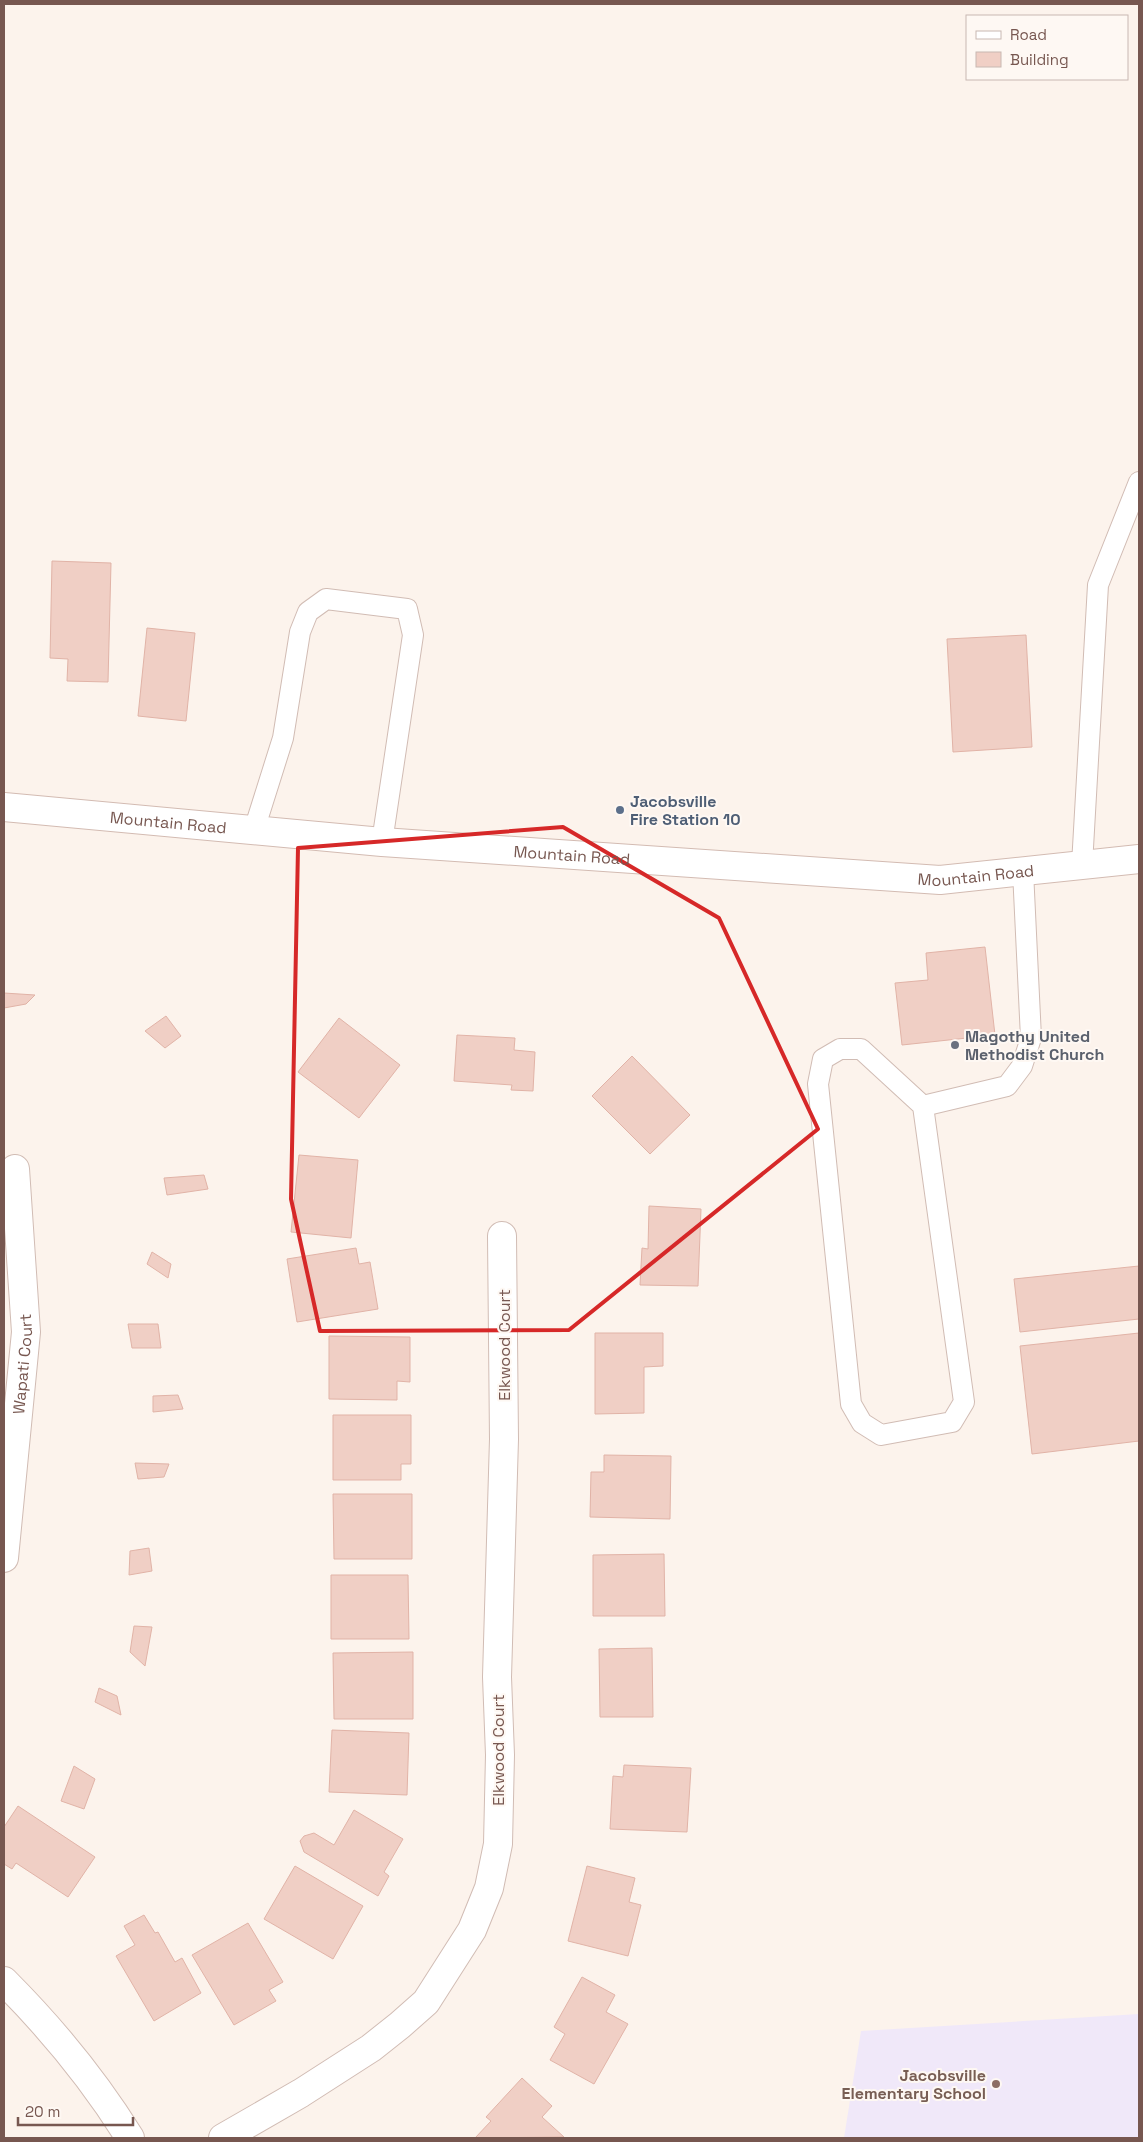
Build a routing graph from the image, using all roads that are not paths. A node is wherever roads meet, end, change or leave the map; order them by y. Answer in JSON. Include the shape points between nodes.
{"nodes":[{"id":1,"x":1139,"y":482,"type":"edge"},
{"id":2,"x":4,"y":807,"type":"edge"},
{"id":3,"x":254,"y":830,"type":"junction"},
{"id":4,"x":382,"y":842,"type":"junction"},
{"id":5,"x":1139,"y":859,"type":"edge"},
{"id":6,"x":1082,"y":865,"type":"junction"},
{"id":7,"x":1023,"y":871,"type":"junction"},
{"id":8,"x":923,"y":1106,"type":"junction"},
{"id":9,"x":15,"y":1169,"type":"dead end"},
{"id":10,"x":502,"y":1236,"type":"dead end"},
{"id":11,"x":4,"y":1558,"type":"edge"},
{"id":12,"x":4,"y":1981,"type":"edge"},
{"id":13,"x":130,"y":2138,"type":"edge"},
{"id":14,"x":223,"y":2138,"type":"edge"}],
"edges":[{"from":1,"to":6,"type":"lane","via":[[1098,585]]},
{"from":2,"to":3,"type":"street","name":"Mountain Road"},
{"from":3,"to":4,"type":"street","name":"Mountain Road"},
{"from":3,"to":4,"type":"lane","via":[[283,738],[300,632],[308,612],[326,599],[407,609],[413,635]]},
{"from":4,"to":7,"type":"street","name":"Mountain Road","via":[[940,880]]},
{"from":5,"to":6,"type":"street","name":"Mountain Road"},
{"from":6,"to":7,"type":"street","name":"Mountain Road"},
{"from":7,"to":8,"type":"lane","via":[[1031,1038],[1022,1066],[1008,1086]]},
{"from":8,"to":8,"type":"lane","via":[[964,1402],[952,1422],[881,1436],[862,1423],[851,1404],[818,1084],[823,1059],[840,1048],[860,1049]]},
{"from":9,"to":11,"type":"street","name":"Wapati Court","via":[[26,1332]]},
{"from":10,"to":14,"type":"street","name":"Elkwood Court","via":[[505,1367],[497,1678],[500,1755],[498,1844],[489,1888],[472,1930],[426,2002],[371,2048]]},
{"from":12,"to":13,"type":"street","via":[[73,2056]]}]}
